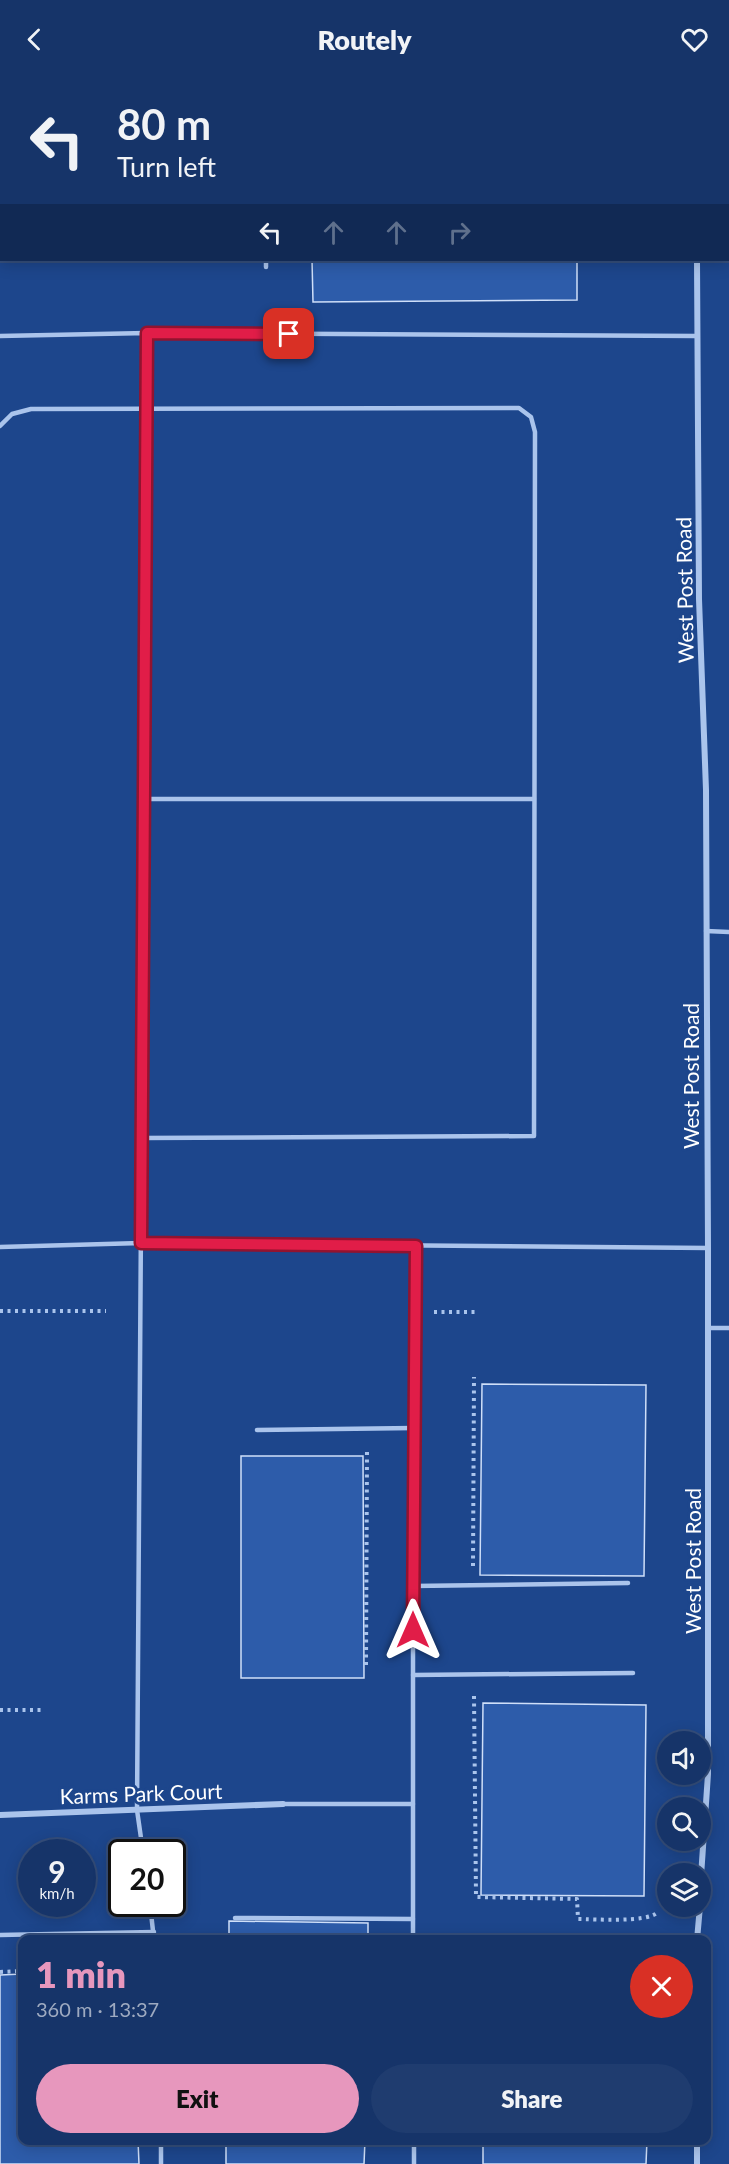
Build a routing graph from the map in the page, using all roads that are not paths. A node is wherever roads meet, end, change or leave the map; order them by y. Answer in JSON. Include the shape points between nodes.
{"nodes":[{"id":1,"x":266,"y":261,"type":"edge"},
{"id":2,"x":697,"y":261,"type":"edge"},
{"id":3,"x":266,"y":267,"type":"dead end"},
{"id":4,"x":147,"y":333,"type":"junction"},
{"id":5,"x":0,"y":336,"type":"edge"},
{"id":6,"x":697,"y":336,"type":"junction"},
{"id":7,"x":147,"y":408,"type":"junction"},
{"id":8,"x":0,"y":426,"type":"edge"},
{"id":9,"x":144,"y":799,"type":"junction"},
{"id":10,"x":534,"y":799,"type":"junction"},
{"id":11,"x":706,"y":931,"type":"junction"},
{"id":12,"x":729,"y":932,"type":"edge"},
{"id":13,"x":141,"y":1138,"type":"junction"},
{"id":14,"x":141,"y":1243,"type":"junction"},
{"id":15,"x":416,"y":1246,"type":"junction"},
{"id":16,"x":0,"y":1247,"type":"edge"},
{"id":17,"x":708,"y":1248,"type":"junction"},
{"id":18,"x":708,"y":1328,"type":"junction"},
{"id":19,"x":729,"y":1328,"type":"edge"},
{"id":20,"x":414,"y":1428,"type":"junction"},
{"id":21,"x":257,"y":1430,"type":"dead end"},
{"id":22,"x":628,"y":1583,"type":"dead end"},
{"id":23,"x":413,"y":1586,"type":"junction"},
{"id":24,"x":633,"y":1673,"type":"dead end"},
{"id":25,"x":413,"y":1674,"type":"junction"},
{"id":26,"x":283,"y":1804,"type":"joint"},
{"id":27,"x":413,"y":1804,"type":"junction"},
{"id":28,"x":137,"y":1810,"type":"junction"},
{"id":29,"x":0,"y":1815,"type":"edge"},
{"id":30,"x":141,"y":1839,"type":"edge"},
{"id":31,"x":702,"y":1863,"type":"edge"},
{"id":32,"x":152,"y":1917,"type":"edge"},
{"id":33,"x":699,"y":1917,"type":"edge"},
{"id":34,"x":235,"y":1918,"type":"dead end"},
{"id":35,"x":413,"y":1919,"type":"junction"},
{"id":36,"x":154,"y":1932,"type":"joint"},
{"id":37,"x":0,"y":1935,"type":"edge"},
{"id":38,"x":413,"y":1935,"type":"edge"},
{"id":39,"x":698,"y":1935,"type":"edge"},
{"id":40,"x":161,"y":2145,"type":"edge"},
{"id":41,"x":414,"y":2145,"type":"edge"},
{"id":42,"x":697,"y":2145,"type":"edge"},
{"id":43,"x":161,"y":2164,"type":"edge"},
{"id":44,"x":414,"y":2164,"type":"edge"},
{"id":45,"x":697,"y":2164,"type":"edge"}],
"edges":[{"from":1,"to":3,"type":"lane"},
{"from":2,"to":6,"type":"street","name":"West Post Road"},
{"from":4,"to":5,"type":"lane"},
{"from":4,"to":6,"type":"lane"},
{"from":4,"to":7,"type":"lane"},
{"from":6,"to":11,"type":"street","name":"West Post Road"},
{"from":7,"to":8,"type":"lane","via":[[31,409],[12,414]]},
{"from":7,"to":9,"type":"lane"},
{"from":7,"to":10,"type":"lane","via":[[519,408],[531,417],[535,432]]},
{"from":9,"to":10,"type":"lane"},
{"from":9,"to":13,"type":"lane"},
{"from":10,"to":13,"type":"lane","via":[[534,1136]]},
{"from":11,"to":12,"type":"lane"},
{"from":11,"to":17,"type":"street","name":"West Post Road"},
{"from":13,"to":14,"type":"lane"},
{"from":14,"to":15,"type":"lane"},
{"from":14,"to":16,"type":"lane"},
{"from":14,"to":28,"type":"lane"},
{"from":15,"to":17,"type":"lane"},
{"from":15,"to":20,"type":"lane"},
{"from":17,"to":18,"type":"street","name":"West Post Road"},
{"from":18,"to":19,"type":"lane"},
{"from":18,"to":31,"type":"street","name":"West Post Road","via":[[708,1774]]},
{"from":20,"to":21,"type":"lane"},
{"from":20,"to":23,"type":"lane"},
{"from":22,"to":23,"type":"lane"},
{"from":23,"to":25,"type":"lane"},
{"from":24,"to":25,"type":"lane"},
{"from":25,"to":27,"type":"lane"},
{"from":26,"to":27,"type":"lane"},
{"from":26,"to":28,"type":"street","name":"Karms Park Court"},
{"from":27,"to":35,"type":"lane"},
{"from":28,"to":29,"type":"street","name":"Karms Park Court"},
{"from":28,"to":30,"type":"lane"},
{"from":32,"to":36,"type":"lane"},
{"from":33,"to":39,"type":"street"},
{"from":34,"to":35,"type":"lane"},
{"from":35,"to":38,"type":"lane"},
{"from":36,"to":37,"type":"lane"},
{"from":40,"to":43,"type":"lane"},
{"from":41,"to":44,"type":"lane"},
{"from":42,"to":45,"type":"street"}]}
